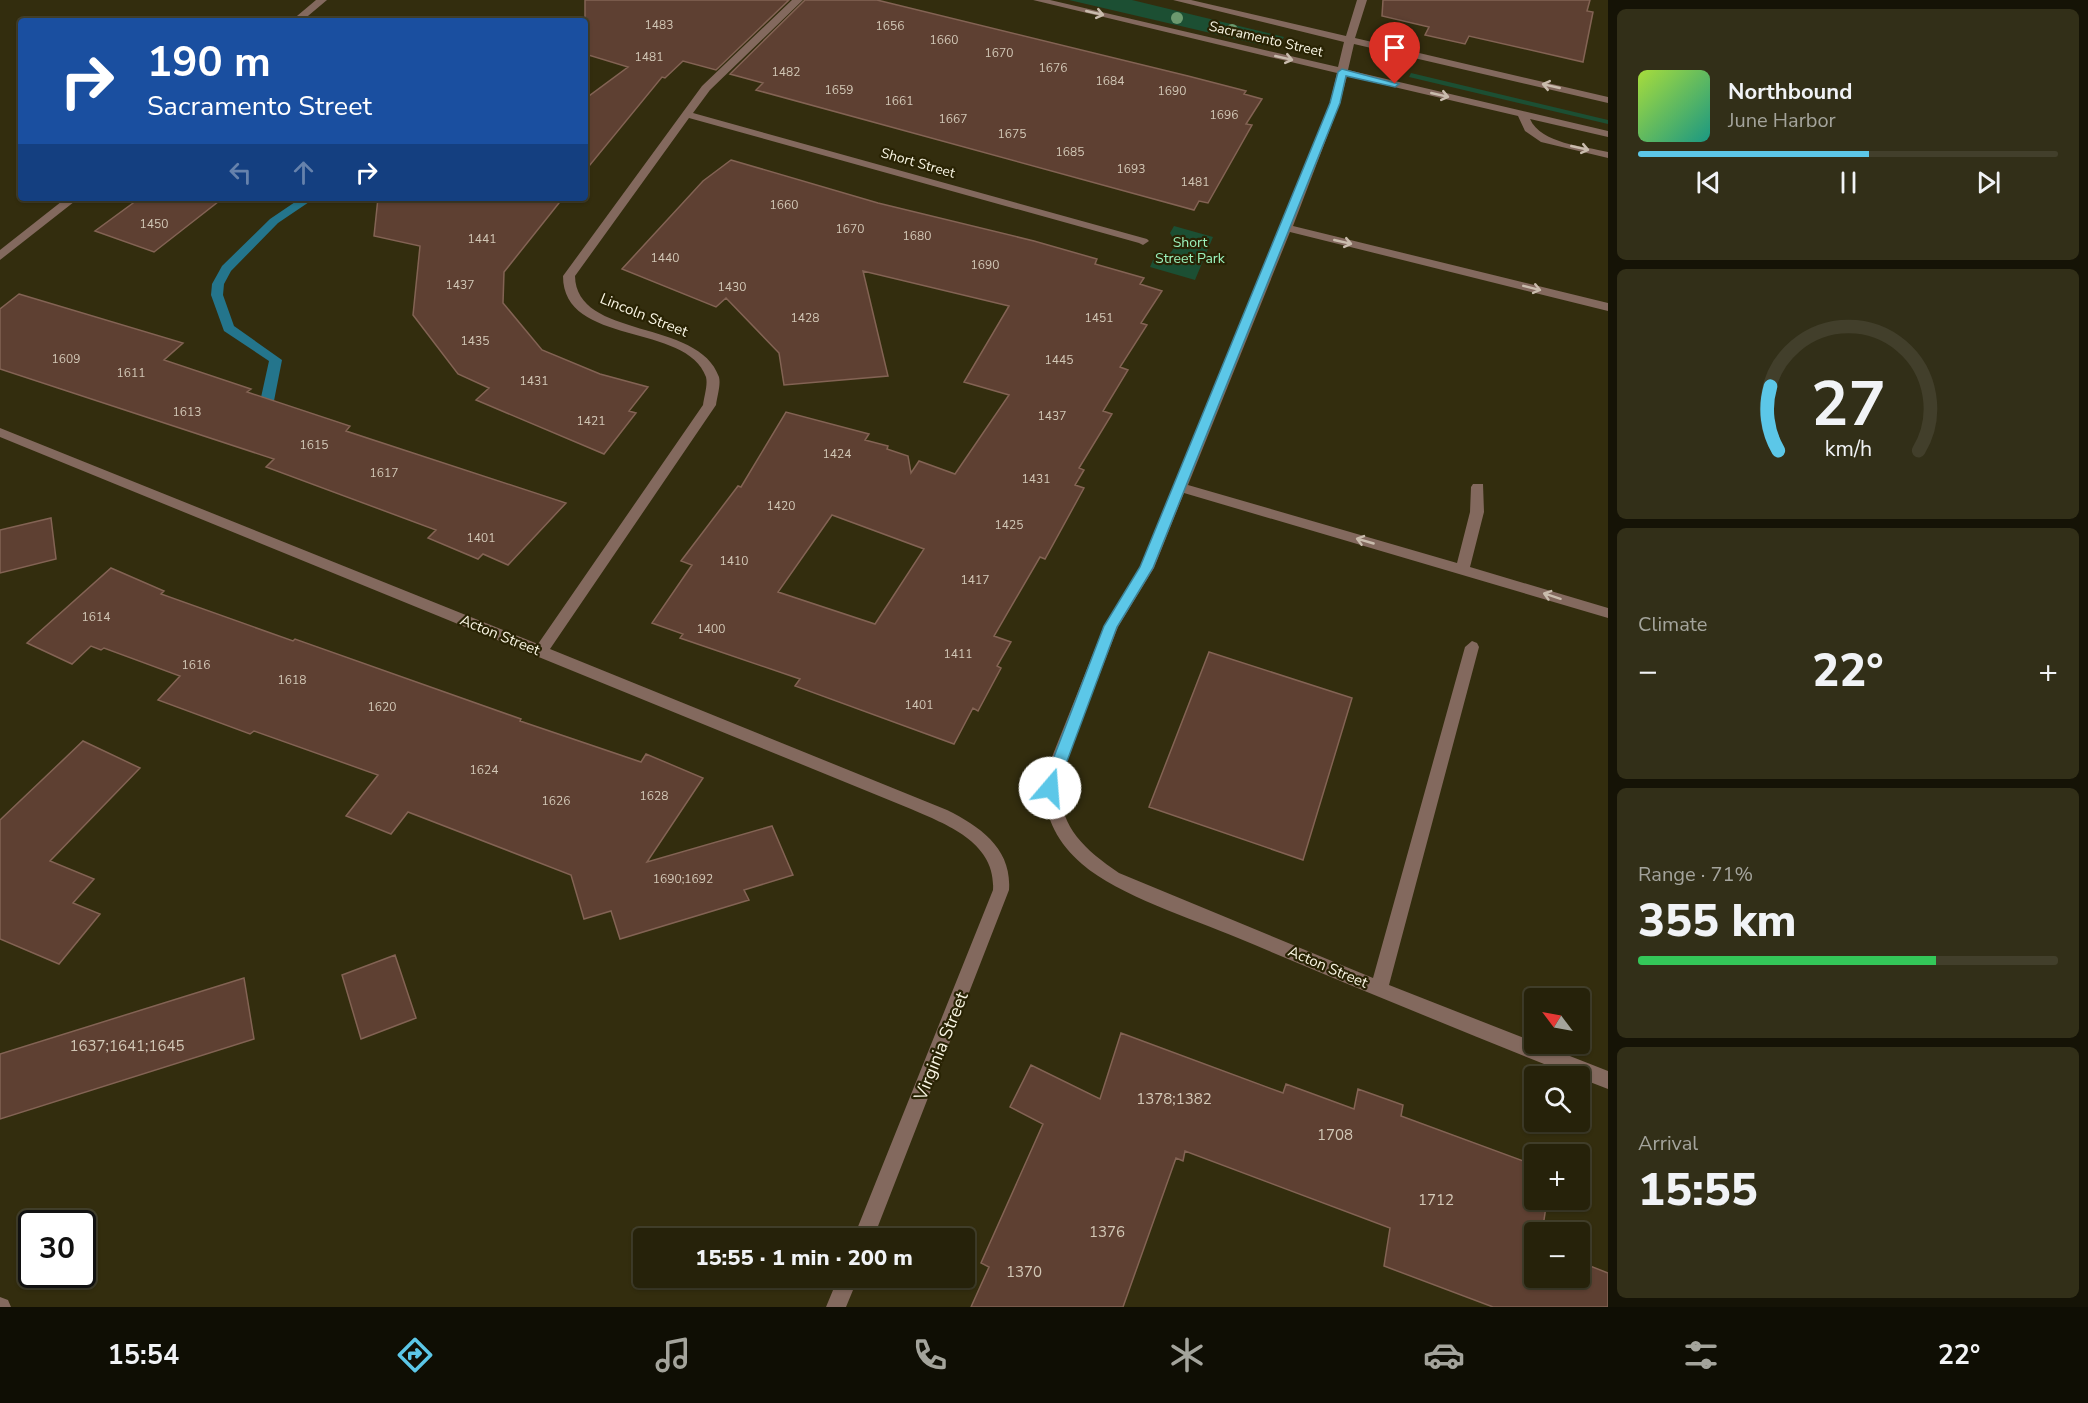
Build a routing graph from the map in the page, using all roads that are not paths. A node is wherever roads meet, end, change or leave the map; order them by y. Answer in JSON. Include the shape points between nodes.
{"nodes":[{"id":1,"x":322,"y":0,"type":"edge"},
{"id":2,"x":798,"y":0,"type":"edge"},
{"id":3,"x":1038,"y":0,"type":"edge"},
{"id":4,"x":1178,"y":0,"type":"edge"},
{"id":5,"x":1362,"y":0,"type":"edge"},
{"id":6,"x":300,"y":18,"type":"edge"},
{"id":7,"x":1350,"y":39,"type":"junction"},
{"id":8,"x":1342,"y":72,"type":"junction"},
{"id":9,"x":1608,"y":100,"type":"edge"},
{"id":10,"x":685,"y":114,"type":"junction"},
{"id":11,"x":1523,"y":115,"type":"junction"},
{"id":12,"x":1608,"y":135,"type":"edge"},
{"id":13,"x":1608,"y":155,"type":"edge"},
{"id":14,"x":69,"y":201,"type":"edge"},
{"id":15,"x":1286,"y":228,"type":"junction"},
{"id":16,"x":1143,"y":241,"type":"dead end"},
{"id":17,"x":0,"y":256,"type":"edge"},
{"id":18,"x":1608,"y":307,"type":"edge"},
{"id":19,"x":0,"y":432,"type":"edge"},
{"id":20,"x":1180,"y":487,"type":"junction"},
{"id":21,"x":1478,"y":487,"type":"dead end"},
{"id":22,"x":1462,"y":570,"type":"junction"},
{"id":23,"x":1608,"y":613,"type":"edge"},
{"id":24,"x":1472,"y":647,"type":"dead end"},
{"id":25,"x":540,"y":652,"type":"junction"},
{"id":26,"x":991,"y":852,"type":"joint"},
{"id":27,"x":1379,"y":989,"type":"junction"},
{"id":28,"x":1608,"y":1080,"type":"edge"},
{"id":29,"x":867,"y":1228,"type":"edge"},
{"id":30,"x":844,"y":1288,"type":"edge"},
{"id":31,"x":836,"y":1307,"type":"edge"}],
"edges":[{"from":1,"to":6,"type":"street"},
{"from":2,"to":10,"type":"street","name":"Lincoln Street","via":[[706,88]]},
{"from":3,"to":8,"type":"street","name":"Sacramento Street","one_way":true},
{"from":4,"to":7,"type":"street","name":"Sacramento Street"},
{"from":5,"to":7,"type":"street"},
{"from":7,"to":8,"type":"street"},
{"from":9,"to":7,"type":"street","name":"Sacramento Street","one_way":true},
{"from":8,"to":11,"type":"street","name":"Sacramento Street","one_way":true},
{"from":8,"to":15,"type":"street","via":[[1335,103]]},
{"from":10,"to":16,"type":"street","name":"Short Street"},
{"from":10,"to":25,"type":"street","name":"Lincoln Street","via":[[580,257],[569,276],[570,291],[597,317],[695,354],[713,376],[715,392]]},
{"from":11,"to":12,"type":"street","name":"Sacramento Street"},
{"from":11,"to":13,"type":"street","one_way":true,"via":[[1529,129],[1545,140]]},
{"from":14,"to":17,"type":"street"},
{"from":15,"to":18,"type":"street","one_way":true},
{"from":15,"to":20,"type":"street"},
{"from":19,"to":25,"type":"street","name":"Acton Street"},
{"from":22,"to":20,"type":"street","one_way":true},
{"from":20,"to":27,"type":"street","name":"Acton Street","via":[[1147,568],[1111,626],[1054,772],[1050,788],[1056,820],[1062,833],[1095,867],[1113,878]]},
{"from":21,"to":22,"type":"street","via":[[1477,512]]},
{"from":23,"to":22,"type":"street","one_way":true},
{"from":24,"to":27,"type":"street"},
{"from":25,"to":26,"type":"street","name":"Acton Street","via":[[917,804],[966,828]]},
{"from":26,"to":29,"type":"street","name":"Virginia Street","via":[[1001,872],[1001,891],[994,914]]},
{"from":27,"to":28,"type":"street","name":"Acton Street"},
{"from":30,"to":31,"type":"street"}]}
